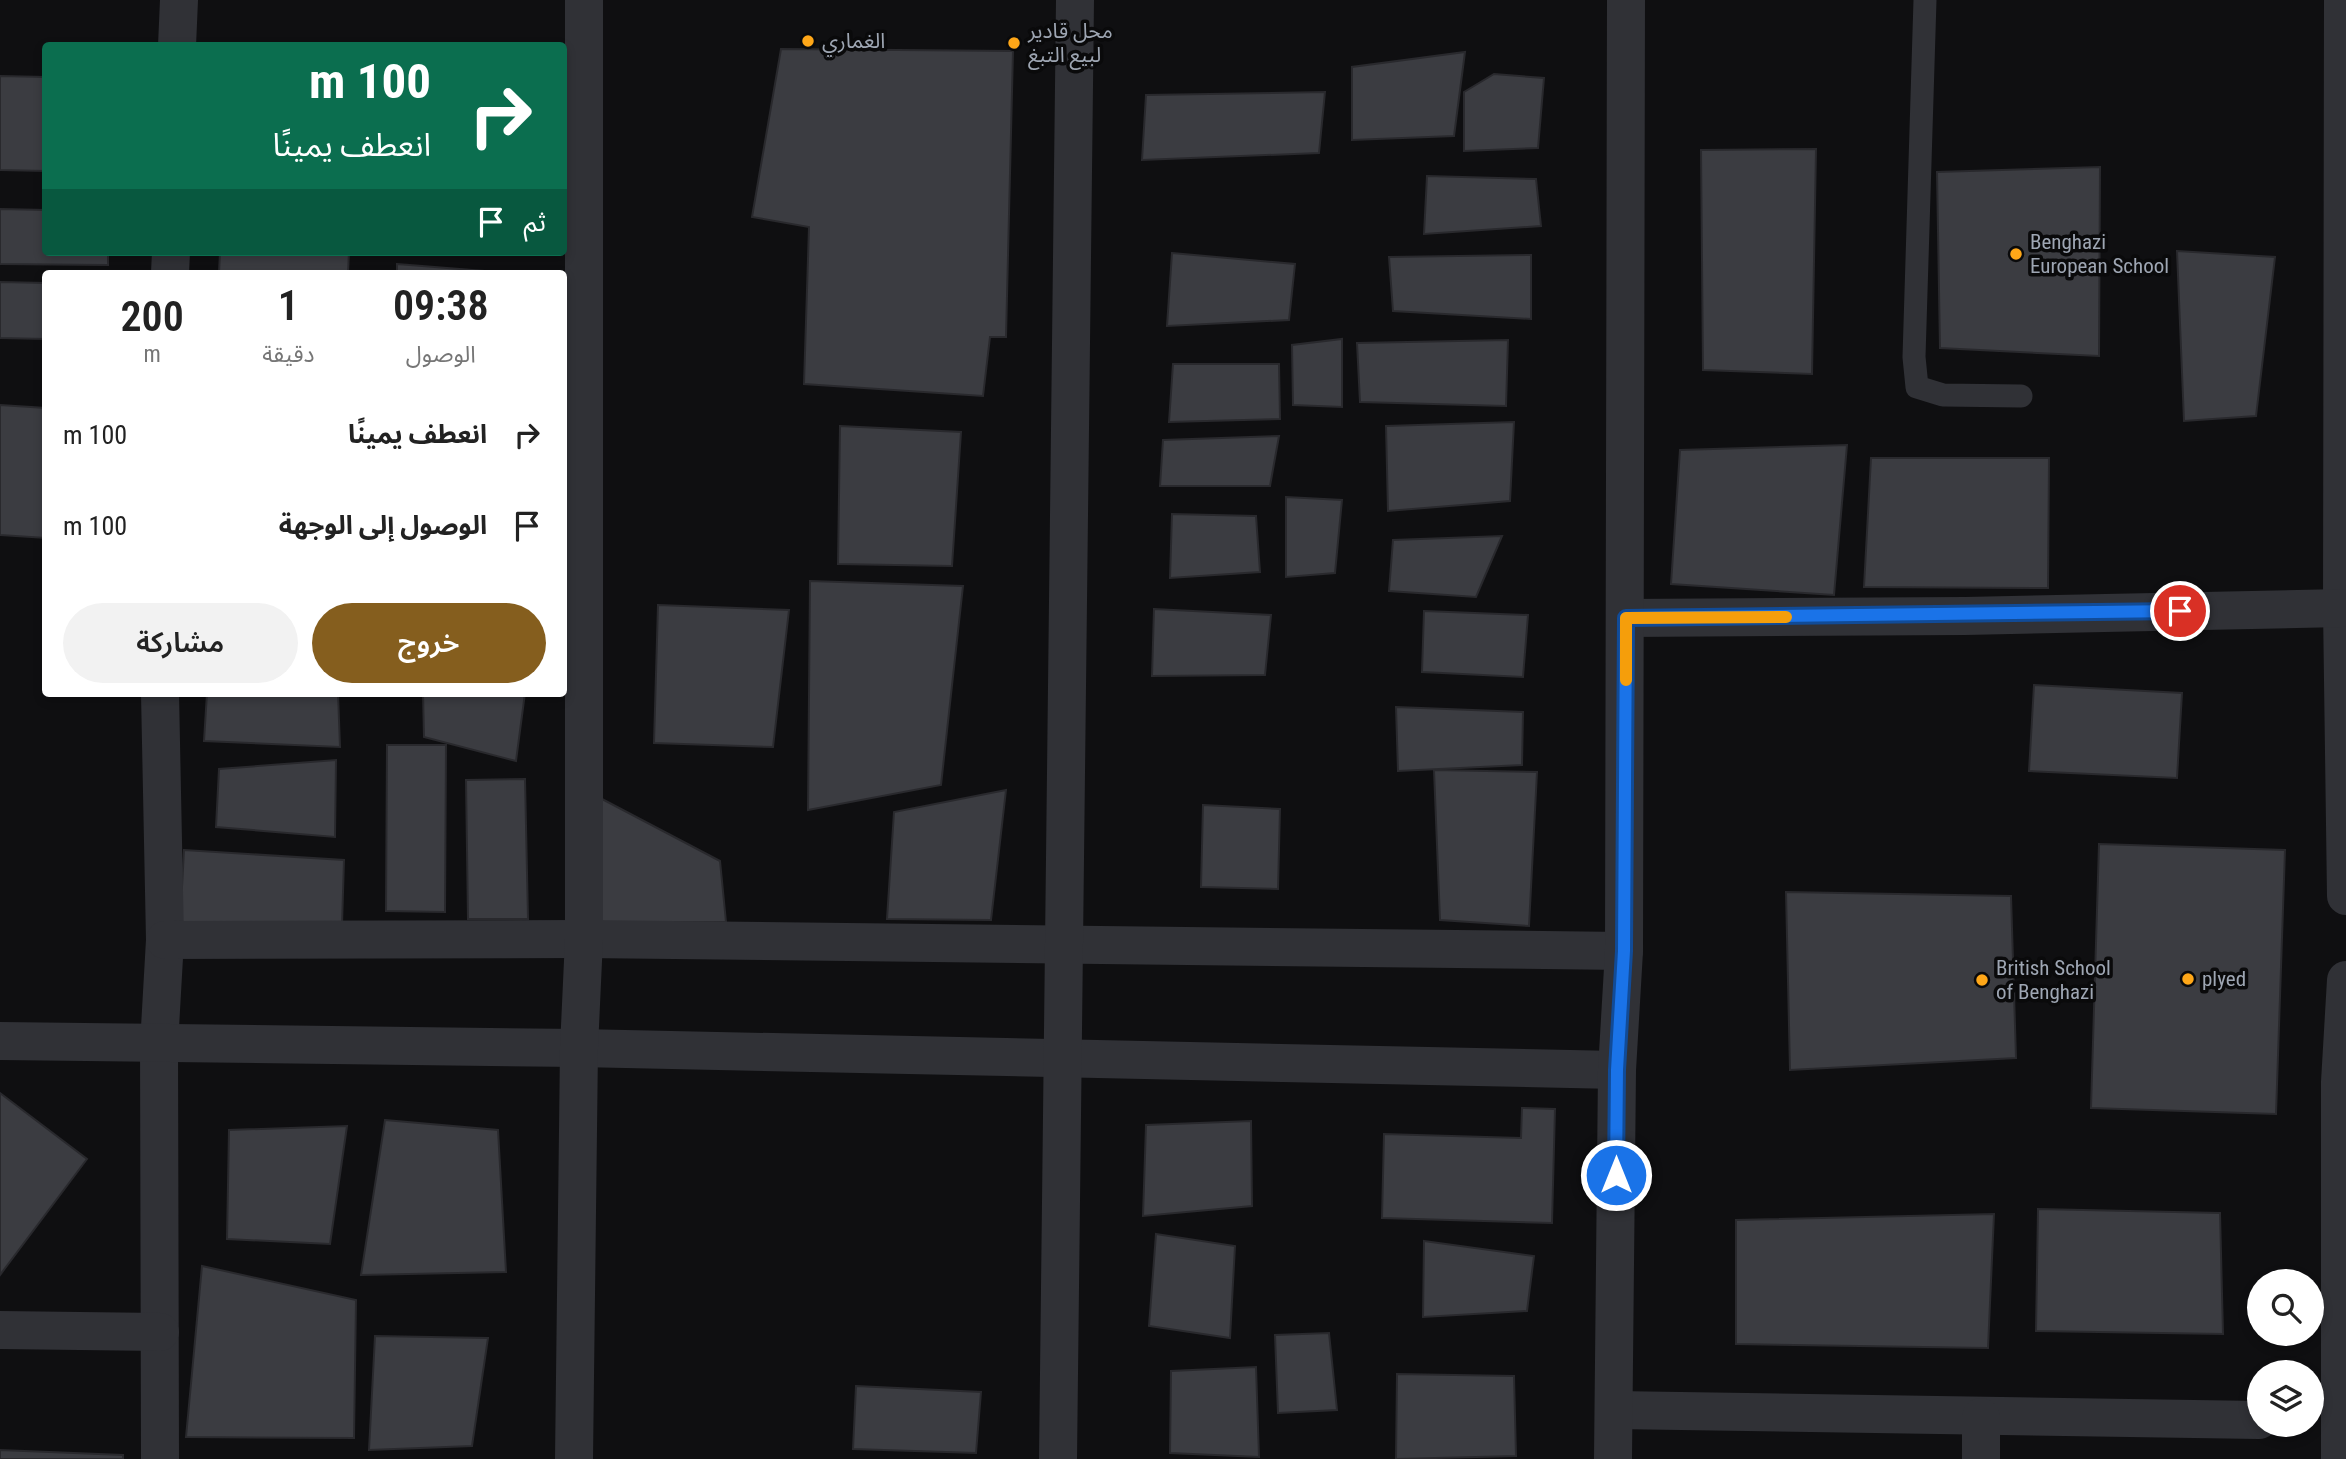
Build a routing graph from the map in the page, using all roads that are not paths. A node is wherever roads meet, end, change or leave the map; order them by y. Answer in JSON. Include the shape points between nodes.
{"nodes":[{"id":1,"x":179,"y":0,"type":"edge"},
{"id":2,"x":584,"y":0,"type":"edge"},
{"id":3,"x":1075,"y":0,"type":"edge"},
{"id":4,"x":1626,"y":0,"type":"edge"},
{"id":5,"x":1925,"y":0,"type":"edge"},
{"id":6,"x":2343,"y":0,"type":"edge"},
{"id":7,"x":177,"y":42,"type":"edge"},
{"id":8,"x":2021,"y":396,"type":"dead end"},
{"id":9,"x":2342,"y":608,"type":"junction"},
{"id":10,"x":1626,"y":618,"type":"junction"},
{"id":11,"x":160,"y":697,"type":"edge"},
{"id":12,"x":2346,"y":896,"type":"edge"},
{"id":13,"x":584,"y":939,"type":"junction"},
{"id":14,"x":164,"y":940,"type":"junction"},
{"id":15,"x":1065,"y":945,"type":"junction"},
{"id":16,"x":1624,"y":951,"type":"junction"},
{"id":17,"x":2346,"y":980,"type":"edge"},
{"id":18,"x":0,"y":1041,"type":"edge"},
{"id":19,"x":159,"y":1045,"type":"junction"},
{"id":20,"x":579,"y":1048,"type":"junction"},
{"id":21,"x":1064,"y":1060,"type":"junction"},
{"id":22,"x":1617,"y":1070,"type":"junction"},
{"id":23,"x":2343,"y":1082,"type":"edge"},
{"id":24,"x":0,"y":1330,"type":"edge"},
{"id":25,"x":159,"y":1332,"type":"junction"},
{"id":26,"x":1614,"y":1410,"type":"junction"},
{"id":27,"x":1981,"y":1417,"type":"junction"},
{"id":28,"x":2247,"y":1420,"type":"edge"},
{"id":29,"x":2326,"y":1421,"type":"edge"},
{"id":30,"x":160,"y":1459,"type":"edge"},
{"id":31,"x":574,"y":1459,"type":"edge"},
{"id":32,"x":1058,"y":1459,"type":"edge"},
{"id":33,"x":1613,"y":1459,"type":"edge"},
{"id":34,"x":1981,"y":1459,"type":"edge"},
{"id":35,"x":2340,"y":1459,"type":"edge"}],
"edges":[{"from":1,"to":7,"type":"street"},
{"from":2,"to":13,"type":"street"},
{"from":3,"to":15,"type":"street"},
{"from":4,"to":10,"type":"street"},
{"from":5,"to":8,"type":"lane","via":[[1913,357],[1917,387],[1943,395]]},
{"from":6,"to":9,"type":"street"},
{"from":9,"to":10,"type":"street"},
{"from":9,"to":12,"type":"street"},
{"from":10,"to":16,"type":"street"},
{"from":11,"to":14,"type":"street"},
{"from":13,"to":14,"type":"street"},
{"from":13,"to":15,"type":"street"},
{"from":13,"to":20,"type":"street"},
{"from":14,"to":19,"type":"street"},
{"from":15,"to":16,"type":"street"},
{"from":15,"to":21,"type":"street"},
{"from":16,"to":22,"type":"street"},
{"from":17,"to":23,"type":"street"},
{"from":18,"to":19,"type":"street"},
{"from":19,"to":20,"type":"street"},
{"from":19,"to":25,"type":"street"},
{"from":20,"to":21,"type":"street"},
{"from":20,"to":31,"type":"street"},
{"from":21,"to":22,"type":"street"},
{"from":21,"to":32,"type":"street"},
{"from":22,"to":26,"type":"street"},
{"from":23,"to":29,"type":"street"},
{"from":24,"to":25,"type":"street"},
{"from":25,"to":30,"type":"street"},
{"from":26,"to":27,"type":"street"},
{"from":26,"to":33,"type":"street"},
{"from":27,"to":28,"type":"street"},
{"from":27,"to":34,"type":"street"},
{"from":29,"to":35,"type":"street"}]}
